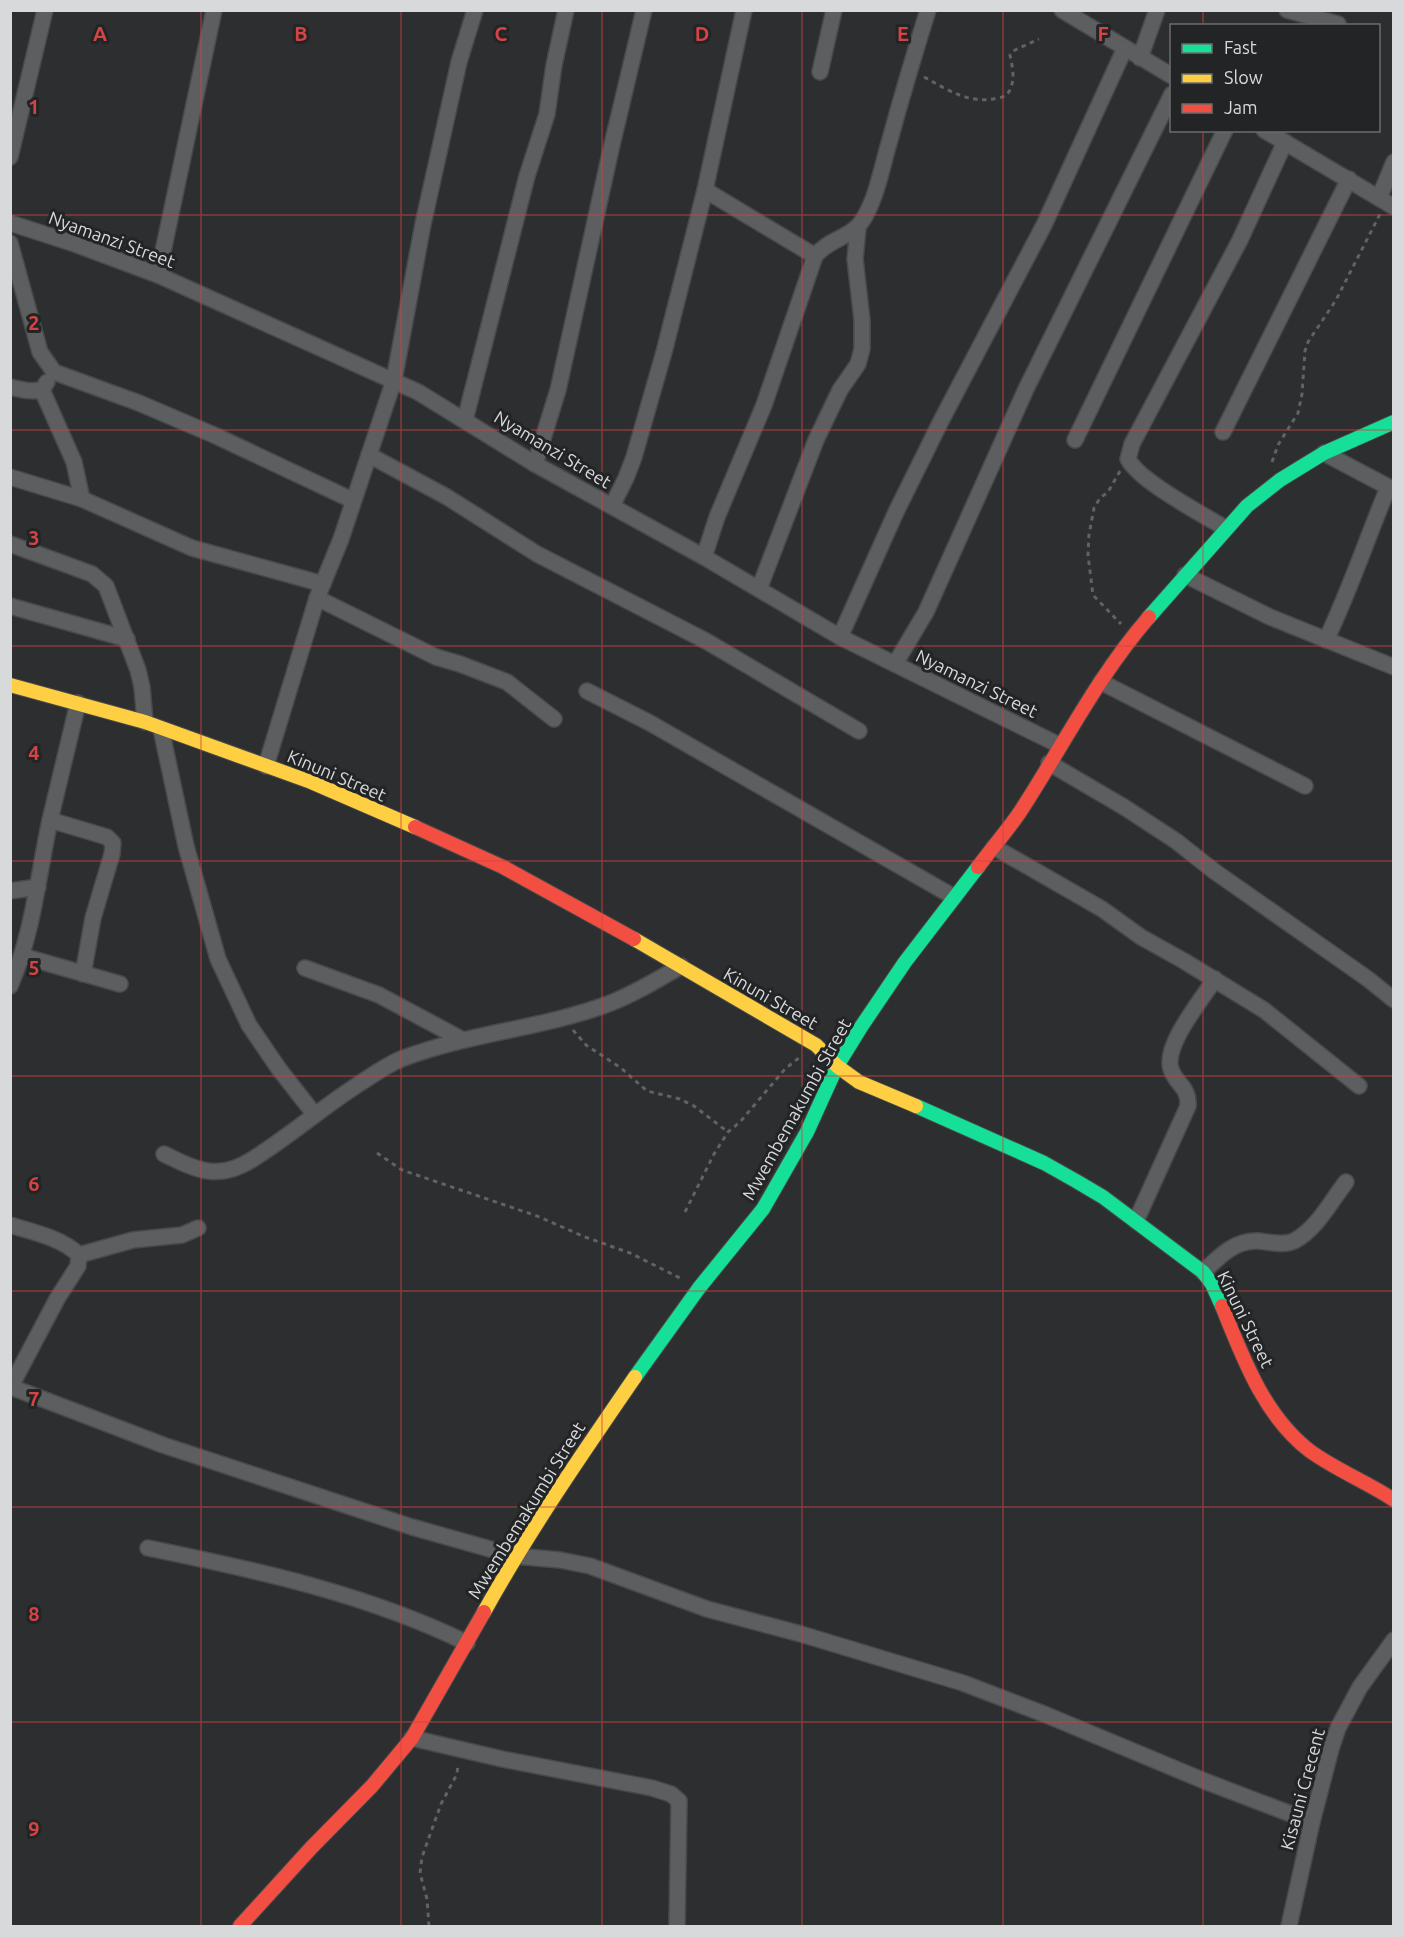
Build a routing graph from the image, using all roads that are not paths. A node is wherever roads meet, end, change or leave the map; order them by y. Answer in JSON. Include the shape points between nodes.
{"nodes":[{"id":1,"x":45,"y":10,"type":"edge"},
{"id":2,"x":213,"y":10,"type":"edge"},
{"id":3,"x":475,"y":10,"type":"edge"},
{"id":4,"x":566,"y":10,"type":"edge"},
{"id":5,"x":644,"y":10,"type":"edge"},
{"id":6,"x":744,"y":10,"type":"edge"},
{"id":7,"x":834,"y":10,"type":"edge"},
{"id":8,"x":928,"y":10,"type":"edge"},
{"id":9,"x":1062,"y":10,"type":"edge"},
{"id":10,"x":1157,"y":10,"type":"edge"},
{"id":11,"x":1287,"y":10,"type":"edge"},
{"id":12,"x":1338,"y":24,"type":"dead end"},
{"id":13,"x":1125,"y":48,"type":"junction"},
{"id":14,"x":1140,"y":58,"type":"junction"},
{"id":15,"x":820,"y":72,"type":"dead end"},
{"id":16,"x":1170,"y":75,"type":"edge"},
{"id":17,"x":1170,"y":98,"type":"edge"},
{"id":18,"x":1224,"y":132,"type":"edge"},
{"id":19,"x":1268,"y":132,"type":"edge"},
{"id":20,"x":1285,"y":142,"type":"junction"},
{"id":21,"x":10,"y":157,"type":"edge"},
{"id":22,"x":1394,"y":162,"type":"edge"},
{"id":23,"x":1350,"y":179,"type":"junction"},
{"id":24,"x":705,"y":190,"type":"junction"},
{"id":25,"x":1387,"y":203,"type":"edge"},
{"id":26,"x":10,"y":223,"type":"edge"},
{"id":27,"x":858,"y":228,"type":"junction"},
{"id":28,"x":10,"y":243,"type":"edge"},
{"id":29,"x":815,"y":256,"type":"junction"},
{"id":30,"x":158,"y":275,"type":"junction"},
{"id":31,"x":54,"y":372,"type":"junction"},
{"id":32,"x":394,"y":380,"type":"junction"},
{"id":33,"x":10,"y":387,"type":"edge"},
{"id":34,"x":42,"y":390,"type":"junction"},
{"id":35,"x":465,"y":420,"type":"junction"},
{"id":36,"x":1394,"y":422,"type":"edge"},
{"id":37,"x":1223,"y":432,"type":"dead end"},
{"id":38,"x":1075,"y":440,"type":"dead end"},
{"id":39,"x":1324,"y":453,"type":"junction"},
{"id":40,"x":369,"y":454,"type":"junction"},
{"id":41,"x":535,"y":464,"type":"junction"},
{"id":42,"x":10,"y":477,"type":"edge"},
{"id":43,"x":1391,"y":489,"type":"edge"},
{"id":44,"x":82,"y":499,"type":"junction"},
{"id":45,"x":352,"y":500,"type":"junction"},
{"id":46,"x":612,"y":506,"type":"junction"},
{"id":47,"x":1225,"y":528,"type":"junction"},
{"id":48,"x":10,"y":544,"type":"edge"},
{"id":49,"x":704,"y":557,"type":"junction"},
{"id":50,"x":1185,"y":575,"type":"junction"},
{"id":51,"x":759,"y":589,"type":"junction"},
{"id":52,"x":320,"y":591,"type":"junction"},
{"id":53,"x":10,"y":606,"type":"edge"},
{"id":54,"x":840,"y":637,"type":"junction"},
{"id":55,"x":128,"y":639,"type":"junction"},
{"id":56,"x":1326,"y":639,"type":"junction"},
{"id":57,"x":895,"y":664,"type":"junction"},
{"id":58,"x":1394,"y":667,"type":"edge"},
{"id":59,"x":1101,"y":682,"type":"junction"},
{"id":60,"x":10,"y":685,"type":"edge"},
{"id":61,"x":587,"y":691,"type":"dead end"},
{"id":62,"x":78,"y":703,"type":"junction"},
{"id":63,"x":554,"y":719,"type":"dead end"},
{"id":64,"x":145,"y":722,"type":"junction"},
{"id":65,"x":161,"y":729,"type":"junction"},
{"id":66,"x":859,"y":731,"type":"dead end"},
{"id":67,"x":1059,"y":745,"type":"junction"},
{"id":68,"x":1049,"y":763,"type":"junction"},
{"id":69,"x":266,"y":765,"type":"junction"},
{"id":70,"x":1305,"y":786,"type":"dead end"},
{"id":71,"x":50,"y":820,"type":"junction"},
{"id":72,"x":994,"y":847,"type":"junction"},
{"id":73,"x":38,"y":887,"type":"junction"},
{"id":74,"x":10,"y":891,"type":"edge"},
{"id":75,"x":954,"y":897,"type":"junction"},
{"id":76,"x":22,"y":956,"type":"junction"},
{"id":77,"x":681,"y":966,"type":"junction"},
{"id":78,"x":305,"y":968,"type":"dead end"},
{"id":79,"x":83,"y":974,"type":"junction"},
{"id":80,"x":1215,"y":979,"type":"junction"},
{"id":81,"x":120,"y":984,"type":"dead end"},
{"id":82,"x":10,"y":986,"type":"edge"},
{"id":83,"x":1394,"y":1000,"type":"edge"},
{"id":84,"x":463,"y":1040,"type":"junction"},
{"id":85,"x":837,"y":1065,"type":"junction"},
{"id":86,"x":1359,"y":1086,"type":"dead end"},
{"id":87,"x":315,"y":1115,"type":"junction"},
{"id":88,"x":164,"y":1154,"type":"dead end"},
{"id":89,"x":1346,"y":1182,"type":"dead end"},
{"id":90,"x":1136,"y":1221,"type":"junction"},
{"id":91,"x":10,"y":1225,"type":"edge"},
{"id":92,"x":198,"y":1228,"type":"dead end"},
{"id":93,"x":79,"y":1256,"type":"junction"},
{"id":94,"x":1203,"y":1272,"type":"junction"},
{"id":95,"x":11,"y":1388,"type":"edge"},
{"id":96,"x":1394,"y":1500,"type":"edge"},
{"id":97,"x":148,"y":1548,"type":"dead end"},
{"id":98,"x":515,"y":1556,"type":"junction"},
{"id":99,"x":1394,"y":1640,"type":"edge"},
{"id":100,"x":467,"y":1643,"type":"junction"},
{"id":101,"x":412,"y":1738,"type":"junction"},
{"id":102,"x":1312,"y":1822,"type":"junction"},
{"id":103,"x":240,"y":1926,"type":"edge"},
{"id":104,"x":677,"y":1926,"type":"edge"},
{"id":105,"x":1289,"y":1926,"type":"edge"}],
"edges":[{"from":1,"to":21,"type":"street"},
{"from":2,"to":30,"type":"street"},
{"from":3,"to":32,"type":"street","via":[[459,62],[425,214]]},
{"from":4,"to":35,"type":"street","via":[[547,114],[527,176]]},
{"from":5,"to":41,"type":"street","via":[[558,390]]},
{"from":6,"to":24,"type":"street"},
{"from":7,"to":15,"type":"street"},
{"from":8,"to":27,"type":"street","via":[[874,195]]},
{"from":9,"to":13,"type":"street"},
{"from":10,"to":14,"type":"street"},
{"from":11,"to":12,"type":"street"},
{"from":13,"to":14,"type":"street"},
{"from":13,"to":54,"type":"street","via":[[1044,225],[942,419]]},
{"from":14,"to":16,"type":"street"},
{"from":17,"to":57,"type":"street","via":[[1021,399],[934,594]]},
{"from":18,"to":38,"type":"street"},
{"from":19,"to":20,"type":"street"},
{"from":20,"to":23,"type":"street"},
{"from":20,"to":47,"type":"street","via":[[1240,240],[1128,459],[1132,467],[1150,480]]},
{"from":22,"to":25,"type":"street"},
{"from":23,"to":25,"type":"street"},
{"from":23,"to":37,"type":"street"},
{"from":24,"to":29,"type":"street"},
{"from":24,"to":46,"type":"street","via":[[654,390],[626,478]]},
{"from":26,"to":30,"type":"street","name":"Nyamanzi Street"},
{"from":27,"to":29,"type":"street","via":[[821,248]]},
{"from":27,"to":51,"type":"street","via":[[855,259],[862,349],[858,364],[816,440]]},
{"from":28,"to":31,"type":"street","via":[[40,352]]},
{"from":29,"to":49,"type":"street","via":[[764,405]]},
{"from":30,"to":32,"type":"street","name":"Nyamanzi Street"},
{"from":31,"to":34,"type":"street"},
{"from":31,"to":45,"type":"street","via":[[214,435]]},
{"from":32,"to":35,"type":"street","name":"Nyamanzi Street"},
{"from":32,"to":40,"type":"street"},
{"from":33,"to":34,"type":"street"},
{"from":34,"to":44,"type":"street","via":[[74,462]]},
{"from":35,"to":41,"type":"street","name":"Nyamanzi Street"},
{"from":36,"to":39,"type":"street","name":"Mwembemakumbi Street"},
{"from":39,"to":43,"type":"street"},
{"from":39,"to":47,"type":"street","name":"Mwembemakumbi Street","via":[[1280,480]]},
{"from":40,"to":45,"type":"street"},
{"from":40,"to":66,"type":"street","via":[[537,554],[706,642]]},
{"from":41,"to":46,"type":"street","name":"Nyamanzi Street"},
{"from":42,"to":44,"type":"street"},
{"from":43,"to":56,"type":"street"},
{"from":44,"to":52,"type":"street","via":[[192,548]]},
{"from":45,"to":52,"type":"street"},
{"from":46,"to":49,"type":"street","name":"Nyamanzi Street"},
{"from":47,"to":50,"type":"street","name":"Mwembemakumbi Street"},
{"from":48,"to":55,"type":"street","via":[[92,574],[106,586]]},
{"from":49,"to":51,"type":"street","name":"Nyamanzi Street"},
{"from":50,"to":56,"type":"street","via":[[1270,617]]},
{"from":50,"to":59,"type":"street","name":"Mwembemakumbi Street","via":[[1134,634]]},
{"from":51,"to":54,"type":"street","name":"Nyamanzi Street"},
{"from":52,"to":63,"type":"street","via":[[436,657],[507,682]]},
{"from":52,"to":69,"type":"street"},
{"from":53,"to":55,"type":"street"},
{"from":54,"to":57,"type":"street","name":"Nyamanzi Street"},
{"from":55,"to":64,"type":"street","via":[[142,687]]},
{"from":56,"to":58,"type":"street"},
{"from":57,"to":67,"type":"street","name":"Nyamanzi Street"},
{"from":59,"to":67,"type":"street","name":"Mwembemakumbi Street"},
{"from":59,"to":70,"type":"street"},
{"from":60,"to":62,"type":"street","name":"Kinuni Street"},
{"from":61,"to":75,"type":"street"},
{"from":62,"to":64,"type":"street","name":"Kinuni Street"},
{"from":62,"to":71,"type":"street"},
{"from":64,"to":65,"type":"street","name":"Kinuni Street"},
{"from":65,"to":69,"type":"street","name":"Kinuni Street"},
{"from":65,"to":87,"type":"street","via":[[186,846],[218,959],[249,1025]]},
{"from":67,"to":68,"type":"street","name":"Mwembemakumbi Street"},
{"from":68,"to":72,"type":"street","name":"Mwembemakumbi Street"},
{"from":68,"to":83,"type":"street","via":[[1176,841]]},
{"from":69,"to":77,"type":"street","name":"Kinuni Street","via":[[503,867]]},
{"from":71,"to":73,"type":"street"},
{"from":71,"to":79,"type":"street","via":[[107,837],[113,843]]},
{"from":72,"to":75,"type":"street","name":"Mwembemakumbi Street"},
{"from":72,"to":80,"type":"street"},
{"from":73,"to":74,"type":"street"},
{"from":73,"to":76,"type":"street"},
{"from":75,"to":85,"type":"street","name":"Mwembemakumbi Street","via":[[890,982]]},
{"from":76,"to":79,"type":"street"},
{"from":76,"to":82,"type":"street"},
{"from":77,"to":84,"type":"street","via":[[607,1004]]},
{"from":77,"to":85,"type":"street","name":"Kinuni Street","via":[[816,1045]]},
{"from":78,"to":84,"type":"street","via":[[378,995]]},
{"from":79,"to":81,"type":"street"},
{"from":80,"to":86,"type":"street","via":[[1264,1010]]},
{"from":80,"to":90,"type":"street","via":[[1170,1053],[1171,1069],[1189,1095],[1188,1106]]},
{"from":84,"to":87,"type":"street","via":[[390,1064]]},
{"from":85,"to":90,"type":"street","name":"Kinuni Street","via":[[859,1082],[942,1115],[1044,1163]]},
{"from":85,"to":98,"type":"street","name":"Mwembemakumbi Street","via":[[807,1132],[762,1209],[699,1288]]},
{"from":87,"to":88,"type":"street","via":[[253,1159],[222,1173],[187,1165]]},
{"from":89,"to":94,"type":"street","via":[[1318,1219],[1293,1241],[1242,1242]]},
{"from":90,"to":94,"type":"street","name":"Kinuni Street"},
{"from":91,"to":93,"type":"street","via":[[48,1238]]},
{"from":92,"to":93,"type":"street","via":[[182,1235],[133,1240]]},
{"from":93,"to":95,"type":"street","via":[[78,1266]]},
{"from":94,"to":96,"type":"street","name":"Kinuni Street","via":[[1255,1380],[1283,1428],[1315,1454]]},
{"from":95,"to":98,"type":"street","via":[[163,1445],[412,1527]]},
{"from":97,"to":100,"type":"street","via":[[285,1578],[370,1604]]},
{"from":98,"to":100,"type":"street","name":"Mwembemakumbi Street"},
{"from":98,"to":102,"type":"street","via":[[590,1566],[707,1609],[963,1683]]},
{"from":99,"to":102,"type":"street","name":"Kisauni Crecent","via":[[1360,1687],[1338,1728]]},
{"from":100,"to":101,"type":"street","name":"Mwembemakumbi Street"},
{"from":101,"to":103,"type":"street","name":"Mwembemakumbi Street"},
{"from":101,"to":104,"type":"street","via":[[671,1794],[678,1801]]},
{"from":102,"to":105,"type":"street","name":"Kisauni Crecent"}]}
